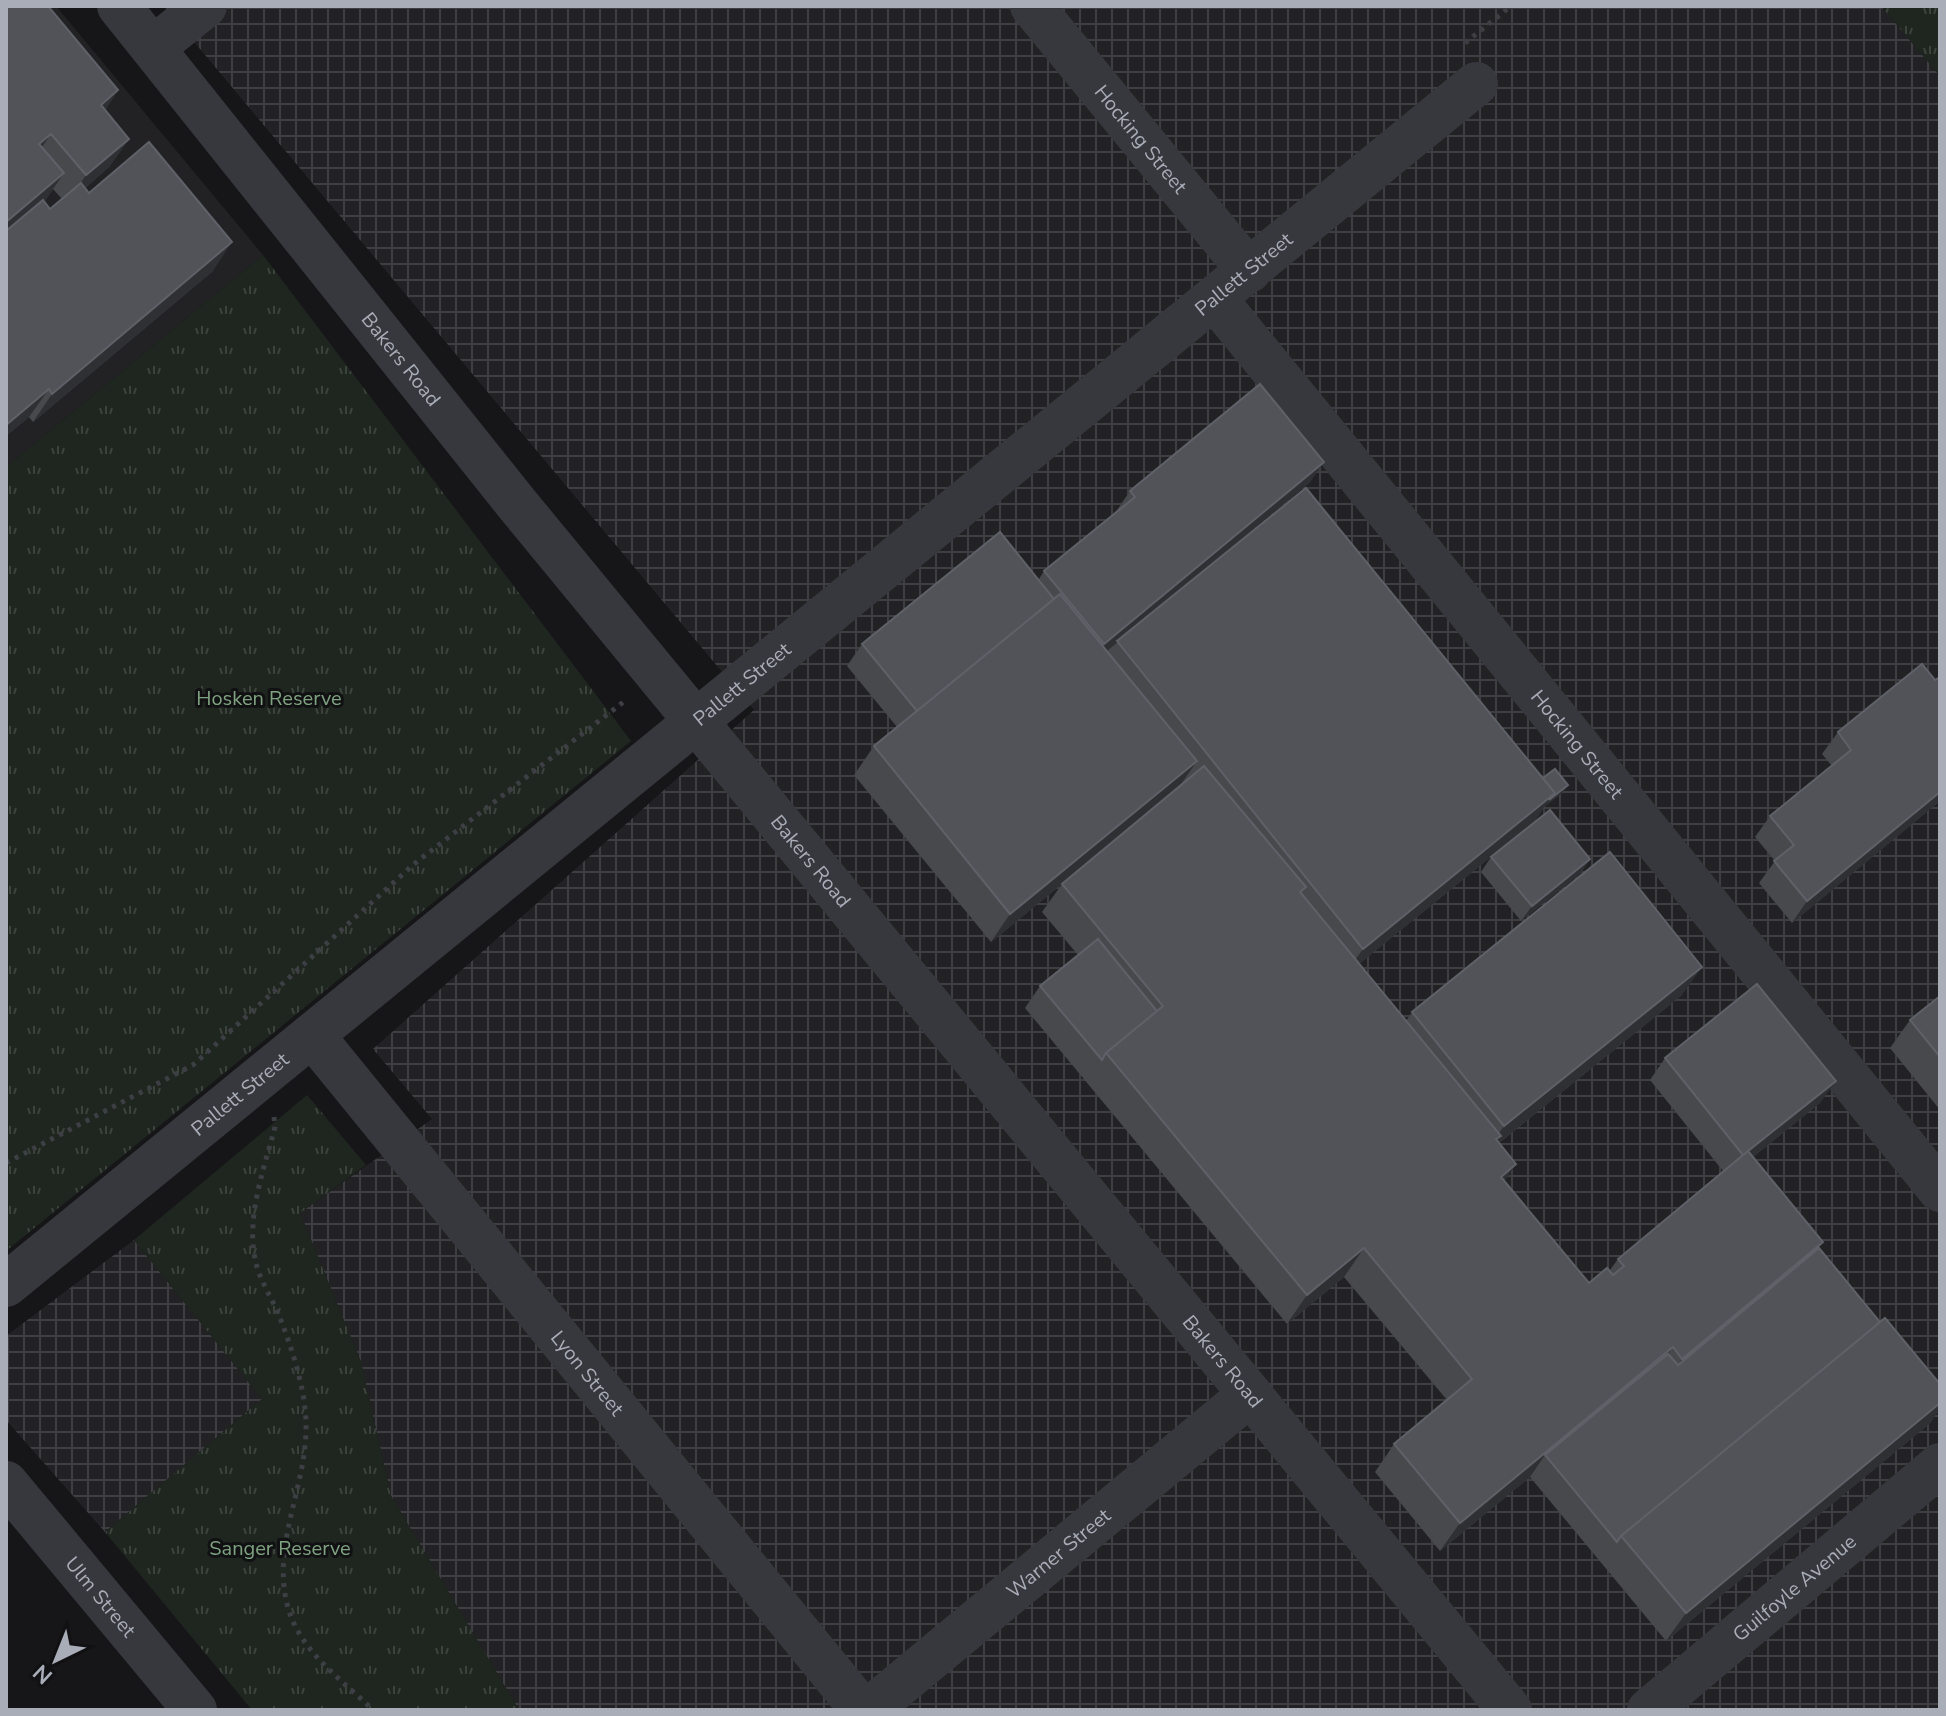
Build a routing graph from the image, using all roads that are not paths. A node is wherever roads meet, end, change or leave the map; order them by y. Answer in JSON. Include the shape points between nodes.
{"nodes":[{"id":1,"x":119,"y":6,"type":"edge"},
{"id":2,"x":205,"y":6,"type":"edge"},
{"id":3,"x":1032,"y":6,"type":"edge"},
{"id":4,"x":153,"y":48,"type":"junction"},
{"id":5,"x":1476,"y":84,"type":"dead end"},
{"id":6,"x":1249,"y":271,"type":"junction"},
{"id":7,"x":1215,"y":299,"type":"junction"},
{"id":8,"x":697,"y":721,"type":"junction"},
{"id":9,"x":312,"y":1035,"type":"junction"},
{"id":10,"x":1940,"y":1190,"type":"edge"},
{"id":11,"x":6,"y":1285,"type":"edge"},
{"id":12,"x":1248,"y":1396,"type":"junction"},
{"id":13,"x":1940,"y":1465,"type":"edge"},
{"id":14,"x":6,"y":1483,"type":"edge"},
{"id":15,"x":195,"y":1710,"type":"edge"},
{"id":16,"x":862,"y":1710,"type":"edge"},
{"id":17,"x":869,"y":1710,"type":"edge"},
{"id":18,"x":1510,"y":1710,"type":"edge"},
{"id":19,"x":1649,"y":1710,"type":"edge"}],
"edges":[{"from":1,"to":4,"type":"street","name":"Bakers Road"},
{"from":2,"to":4,"type":"street"},
{"from":3,"to":6,"type":"street","name":"Hocking Street"},
{"from":4,"to":8,"type":"street","name":"Bakers Road"},
{"from":5,"to":6,"type":"street","name":"Pallett Street"},
{"from":6,"to":7,"type":"street","name":"Pallett Street"},
{"from":7,"to":8,"type":"street","name":"Pallett Street"},
{"from":7,"to":10,"type":"street","name":"Hocking Street"},
{"from":8,"to":9,"type":"street","name":"Pallett Street"},
{"from":8,"to":12,"type":"street","name":"Bakers Road"},
{"from":9,"to":11,"type":"street","name":"Pallett Street"},
{"from":9,"to":16,"type":"street","name":"Lyon Street"},
{"from":12,"to":17,"type":"street","name":"Warner Street"},
{"from":12,"to":18,"type":"street","name":"Bakers Road"},
{"from":13,"to":19,"type":"street","name":"Guilfoyle Avenue"},
{"from":14,"to":15,"type":"street","name":"Ulm Street"}]}
